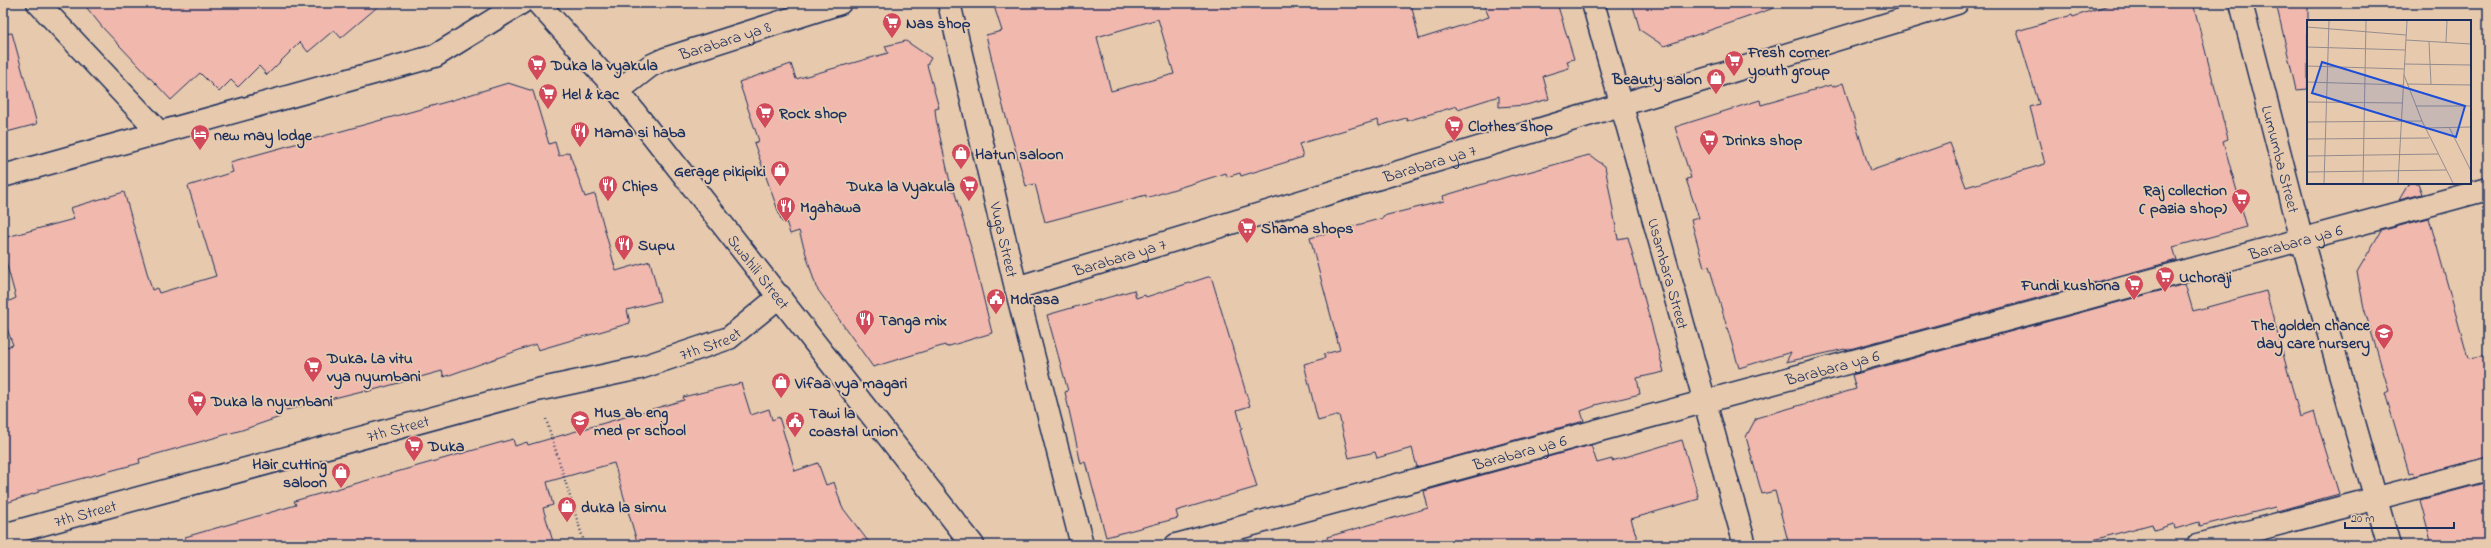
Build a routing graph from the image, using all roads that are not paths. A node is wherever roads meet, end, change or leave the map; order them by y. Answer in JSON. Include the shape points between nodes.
{"nodes":[{"id":1,"x":38,"y":3,"type":"edge"},
{"id":2,"x":521,"y":3,"type":"edge"},
{"id":3,"x":538,"y":3,"type":"edge"},
{"id":4,"x":840,"y":3,"type":"edge"},
{"id":5,"x":949,"y":3,"type":"edge"},
{"id":6,"x":1593,"y":3,"type":"edge"},
{"id":7,"x":1957,"y":3,"type":"edge"},
{"id":8,"x":2241,"y":3,"type":"edge"},
{"id":9,"x":618,"y":91,"type":"junction"},
{"id":10,"x":1620,"y":106,"type":"junction"},
{"id":11,"x":160,"y":133,"type":"junction"},
{"id":12,"x":3,"y":176,"type":"edge"},
{"id":13,"x":2488,"y":190,"type":"edge"},
{"id":14,"x":2302,"y":240,"type":"junction"},
{"id":15,"x":1016,"y":288,"type":"junction"},
{"id":16,"x":780,"y":296,"type":"junction"},
{"id":17,"x":1703,"y":402,"type":"junction"},
{"id":18,"x":2488,"y":469,"type":"edge"},
{"id":19,"x":2376,"y":497,"type":"junction"},
{"id":20,"x":3,"y":535,"type":"edge"},
{"id":21,"x":973,"y":545,"type":"edge"},
{"id":22,"x":1082,"y":545,"type":"edge"},
{"id":23,"x":1176,"y":545,"type":"edge"},
{"id":24,"x":1745,"y":545,"type":"edge"},
{"id":25,"x":2198,"y":545,"type":"edge"},
{"id":26,"x":2389,"y":545,"type":"edge"}],
"edges":[{"from":1,"to":11,"type":"street"},
{"from":2,"to":11,"type":"street","via":[[435,56]]},
{"from":3,"to":9,"type":"street","name":"Swahili Street"},
{"from":4,"to":9,"type":"street","name":"Barabara ya 8","via":[[664,59],[650,66]]},
{"from":5,"to":15,"type":"street","name":"Vuga Street"},
{"from":6,"to":10,"type":"street","name":"Usambara Street"},
{"from":7,"to":10,"type":"street","name":"Barabara ya 7"},
{"from":8,"to":14,"type":"street","name":"Lumumba Street"},
{"from":9,"to":16,"type":"street","name":"Swahili Street"},
{"from":10,"to":15,"type":"street","name":"Barabara ya 7"},
{"from":10,"to":17,"type":"street","name":"Usambara Street"},
{"from":11,"to":12,"type":"street"},
{"from":13,"to":14,"type":"street","name":"Barabara ya 6"},
{"from":14,"to":17,"type":"street","name":"Barabara ya 6"},
{"from":14,"to":19,"type":"street","name":"Lumumba Street"},
{"from":15,"to":22,"type":"street","name":"Vuga Street"},
{"from":16,"to":20,"type":"street","name":"7th Street","via":[[729,338],[640,368],[537,390]]},
{"from":16,"to":21,"type":"street","name":"Swahili Street"},
{"from":17,"to":23,"type":"street","name":"Barabara ya 6"},
{"from":17,"to":24,"type":"street","name":"Usambara Street"},
{"from":18,"to":19,"type":"street"},
{"from":19,"to":25,"type":"street"},
{"from":19,"to":26,"type":"street","name":"Lumumba Street"}]}
